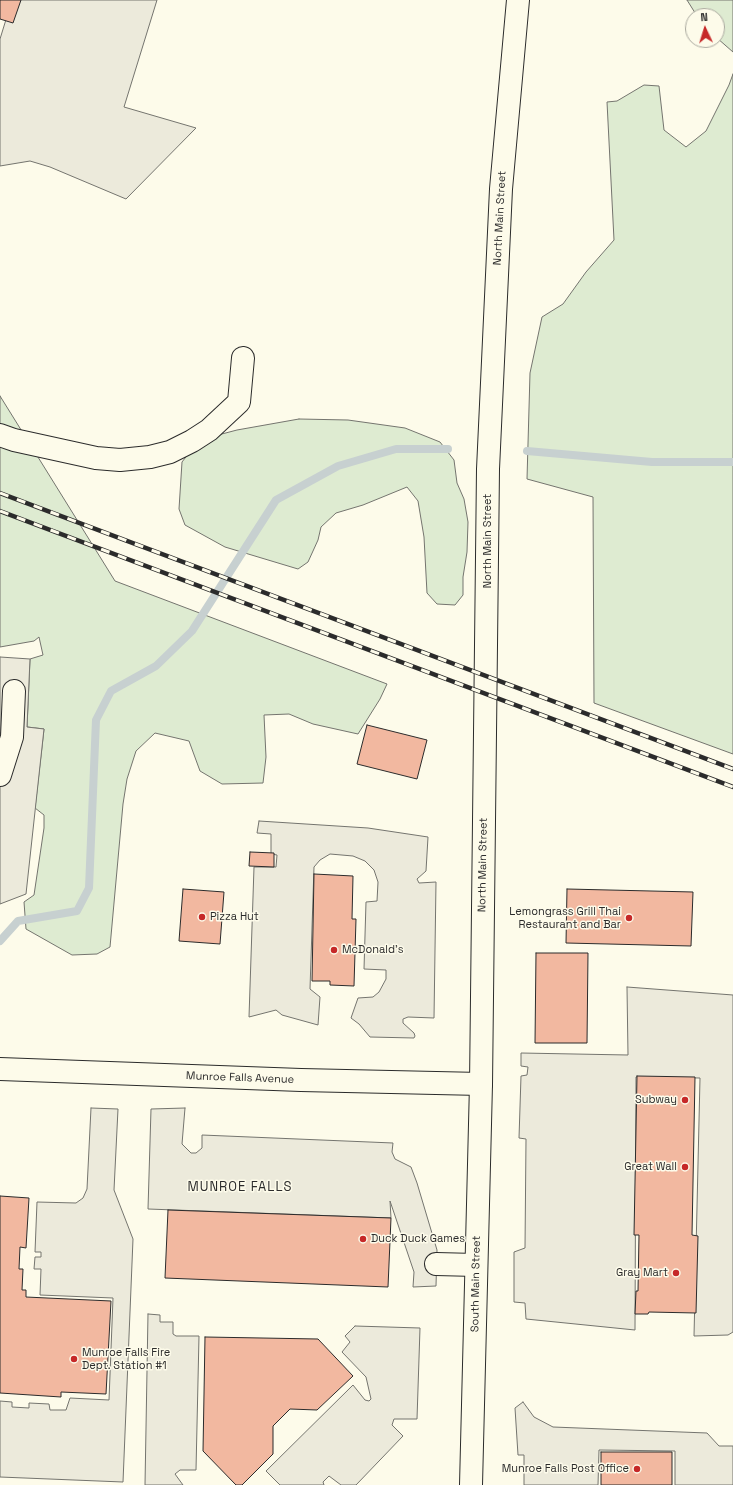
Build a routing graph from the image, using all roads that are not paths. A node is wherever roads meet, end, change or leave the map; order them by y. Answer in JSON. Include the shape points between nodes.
{"nodes":[{"id":1,"x":518,"y":0,"type":"edge"},
{"id":2,"x":243,"y":358,"type":"dead end"},
{"id":3,"x":0,"y":435,"type":"edge"},
{"id":4,"x":14,"y":691,"type":"dead end"},
{"id":5,"x":0,"y":775,"type":"edge"},
{"id":6,"x":0,"y":1069,"type":"edge"},
{"id":7,"x":481,"y":1084,"type":"junction"},
{"id":8,"x":436,"y":1264,"type":"dead end"},
{"id":9,"x":476,"y":1266,"type":"junction"},
{"id":10,"x":471,"y":1485,"type":"edge"}],
"edges":[{"from":1,"to":7,"type":"main road","name":"North Main Street","via":[[501,189],[488,469]]},
{"from":2,"to":3,"type":"main road","via":[[239,402],[209,430],[170,452],[120,460],[96,458]]},
{"from":4,"to":5,"type":"main road","via":[[12,738]]},
{"from":6,"to":7,"type":"main road","name":"Munroe Falls Avenue"},
{"from":7,"to":9,"type":"main road","name":"South Main Street"},
{"from":8,"to":9,"type":"main road"},
{"from":9,"to":10,"type":"main road","name":"South Main Street"}]}
